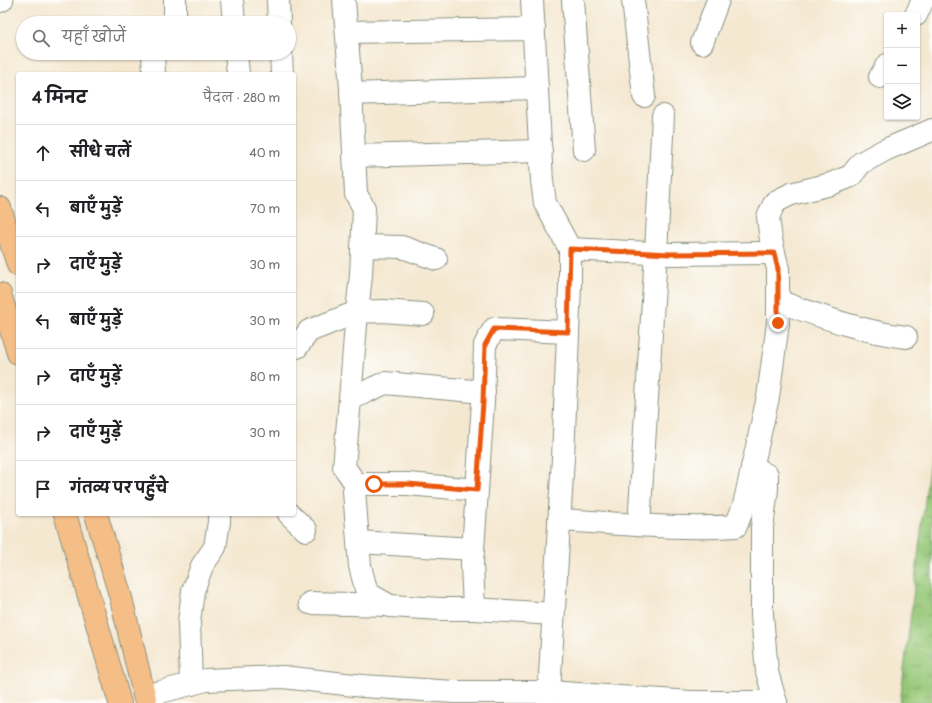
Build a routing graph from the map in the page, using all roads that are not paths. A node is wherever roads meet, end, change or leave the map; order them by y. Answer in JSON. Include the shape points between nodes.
{"nodes":[{"id":1,"x":175,"y":0,"type":"edge"},
{"id":2,"x":232,"y":0,"type":"edge"},
{"id":3,"x":278,"y":0,"type":"edge"},
{"id":4,"x":344,"y":0,"type":"edge"},
{"id":5,"x":532,"y":0,"type":"edge"},
{"id":6,"x":573,"y":0,"type":"edge"},
{"id":7,"x":633,"y":0,"type":"edge"},
{"id":8,"x":718,"y":0,"type":"edge"},
{"id":9,"x":923,"y":0,"type":"edge"},
{"id":10,"x":917,"y":12,"type":"edge"},
{"id":11,"x":175,"y":16,"type":"edge"},
{"id":12,"x":233,"y":16,"type":"edge"},
{"id":13,"x":279,"y":16,"type":"edge"},
{"id":14,"x":534,"y":29,"type":"junction"},
{"id":15,"x":347,"y":32,"type":"junction"},
{"id":16,"x":702,"y":43,"type":"dead end"},
{"id":17,"x":153,"y":60,"type":"edge"},
{"id":18,"x":237,"y":60,"type":"edge"},
{"id":19,"x":281,"y":60,"type":"edge"},
{"id":20,"x":154,"y":72,"type":"edge"},
{"id":21,"x":238,"y":72,"type":"edge"},
{"id":22,"x":282,"y":72,"type":"edge"},
{"id":23,"x":537,"y":88,"type":"junction"},
{"id":24,"x":351,"y":94,"type":"junction"},
{"id":25,"x":644,"y":96,"type":"dead end"},
{"id":26,"x":663,"y":116,"type":"dead end"},
{"id":27,"x":932,"y":130,"type":"edge"},
{"id":28,"x":584,"y":150,"type":"dead end"},
{"id":29,"x":541,"y":151,"type":"junction"},
{"id":30,"x":354,"y":156,"type":"junction"},
{"id":31,"x":0,"y":208,"type":"edge"},
{"id":32,"x":362,"y":246,"type":"junction"},
{"id":33,"x":570,"y":249,"type":"junction"},
{"id":34,"x":656,"y":253,"type":"junction"},
{"id":35,"x":774,"y":253,"type":"junction"},
{"id":36,"x":16,"y":259,"type":"edge"},
{"id":37,"x":436,"y":259,"type":"dead end"},
{"id":38,"x":0,"y":294,"type":"edge"},
{"id":39,"x":778,"y":301,"type":"junction"},
{"id":40,"x":357,"y":312,"type":"junction"},
{"id":41,"x":423,"y":314,"type":"dead end"},
{"id":42,"x":568,"y":332,"type":"junction"},
{"id":43,"x":906,"y":338,"type":"dead end"},
{"id":44,"x":16,"y":347,"type":"edge"},
{"id":45,"x":296,"y":347,"type":"edge"},
{"id":46,"x":484,"y":392,"type":"junction"},
{"id":47,"x":350,"y":399,"type":"junction"},
{"id":48,"x":752,"y":467,"type":"junction"},
{"id":49,"x":356,"y":484,"type":"junction"},
{"id":50,"x":477,"y":490,"type":"junction"},
{"id":51,"x":66,"y":516,"type":"edge"},
{"id":52,"x":97,"y":516,"type":"edge"},
{"id":53,"x":219,"y":516,"type":"edge"},
{"id":54,"x":291,"y":516,"type":"edge"},
{"id":55,"x":559,"y":520,"type":"junction"},
{"id":56,"x":639,"y":525,"type":"junction"},
{"id":57,"x":306,"y":530,"type":"dead end"},
{"id":58,"x":358,"y":542,"type":"junction"},
{"id":59,"x":473,"y":549,"type":"junction"},
{"id":60,"x":310,"y":603,"type":"dead end"},
{"id":61,"x":390,"y":606,"type":"junction"},
{"id":62,"x":474,"y":609,"type":"junction"},
{"id":63,"x":553,"y":614,"type":"junction"},
{"id":64,"x":191,"y":684,"type":"junction"},
{"id":65,"x":549,"y":692,"type":"junction"},
{"id":66,"x":395,"y":696,"type":"edge"},
{"id":67,"x":145,"y":699,"type":"edge"},
{"id":68,"x":617,"y":700,"type":"edge"},
{"id":69,"x":776,"y":702,"type":"edge"},
{"id":70,"x":120,"y":703,"type":"edge"}],
"edges":[{"from":1,"to":11,"type":"street"},
{"from":2,"to":12,"type":"street"},
{"from":3,"to":13,"type":"street"},
{"from":4,"to":15,"type":"street"},
{"from":5,"to":14,"type":"street"},
{"from":6,"to":28,"type":"street"},
{"from":7,"to":25,"type":"street"},
{"from":8,"to":16,"type":"street"},
{"from":9,"to":10,"type":"street"},
{"from":14,"to":15,"type":"street"},
{"from":14,"to":23,"type":"street"},
{"from":15,"to":24,"type":"street"},
{"from":17,"to":20,"type":"street"},
{"from":18,"to":21,"type":"street"},
{"from":19,"to":22,"type":"street"},
{"from":23,"to":24,"type":"street"},
{"from":23,"to":29,"type":"street"},
{"from":24,"to":30,"type":"street"},
{"from":26,"to":34,"type":"street"},
{"from":27,"to":35,"type":"street","via":[[861,163],[851,176],[791,194],[775,202],[768,218]]},
{"from":29,"to":30,"type":"street"},
{"from":29,"to":33,"type":"street","via":[[545,203]]},
{"from":30,"to":32,"type":"street","via":[[356,194],[364,208]]},
{"from":31,"to":36,"type":"main road"},
{"from":32,"to":37,"type":"street","via":[[402,248]]},
{"from":32,"to":40,"type":"street"},
{"from":33,"to":34,"type":"street"},
{"from":33,"to":42,"type":"street"},
{"from":34,"to":35,"type":"street"},
{"from":34,"to":56,"type":"street"},
{"from":35,"to":39,"type":"street","via":[[778,269]]},
{"from":38,"to":44,"type":"main road"},
{"from":39,"to":43,"type":"street","via":[[825,318],[885,335]]},
{"from":39,"to":48,"type":"street","via":[[778,323],[768,397]]},
{"from":40,"to":41,"type":"street","via":[[383,310]]},
{"from":40,"to":45,"type":"street","via":[[309,331]]},
{"from":40,"to":47,"type":"street"},
{"from":42,"to":46,"type":"street","via":[[494,329],[485,345]]},
{"from":42,"to":55,"type":"street"},
{"from":46,"to":47,"type":"street","via":[[385,383]]},
{"from":46,"to":50,"type":"street"},
{"from":47,"to":49,"type":"street","via":[[344,467]]},
{"from":48,"to":56,"type":"street","via":[[744,505],[736,526]]},
{"from":48,"to":69,"type":"street","via":[[767,475],[762,527],[762,615],[767,672]]},
{"from":49,"to":50,"type":"street","via":[[408,484]]},
{"from":49,"to":58,"type":"street","via":[[354,491]]},
{"from":50,"to":59,"type":"street"},
{"from":51,"to":70,"type":"main road"},
{"from":52,"to":67,"type":"main road","via":[[121,598]]},
{"from":53,"to":64,"type":"street","via":[[215,548],[202,566],[193,591],[189,622]]},
{"from":54,"to":57,"type":"street"},
{"from":55,"to":56,"type":"street"},
{"from":55,"to":63,"type":"street"},
{"from":58,"to":59,"type":"street"},
{"from":58,"to":61,"type":"street","via":[[360,566],[367,593]]},
{"from":59,"to":62,"type":"street"},
{"from":60,"to":61,"type":"street"},
{"from":61,"to":62,"type":"street"},
{"from":62,"to":63,"type":"street"},
{"from":63,"to":65,"type":"street"},
{"from":64,"to":66,"type":"street","via":[[206,680],[283,678]]},
{"from":64,"to":67,"type":"street"},
{"from":65,"to":66,"type":"street","via":[[454,692]]},
{"from":65,"to":68,"type":"street"},
{"from":68,"to":69,"type":"street"}]}
